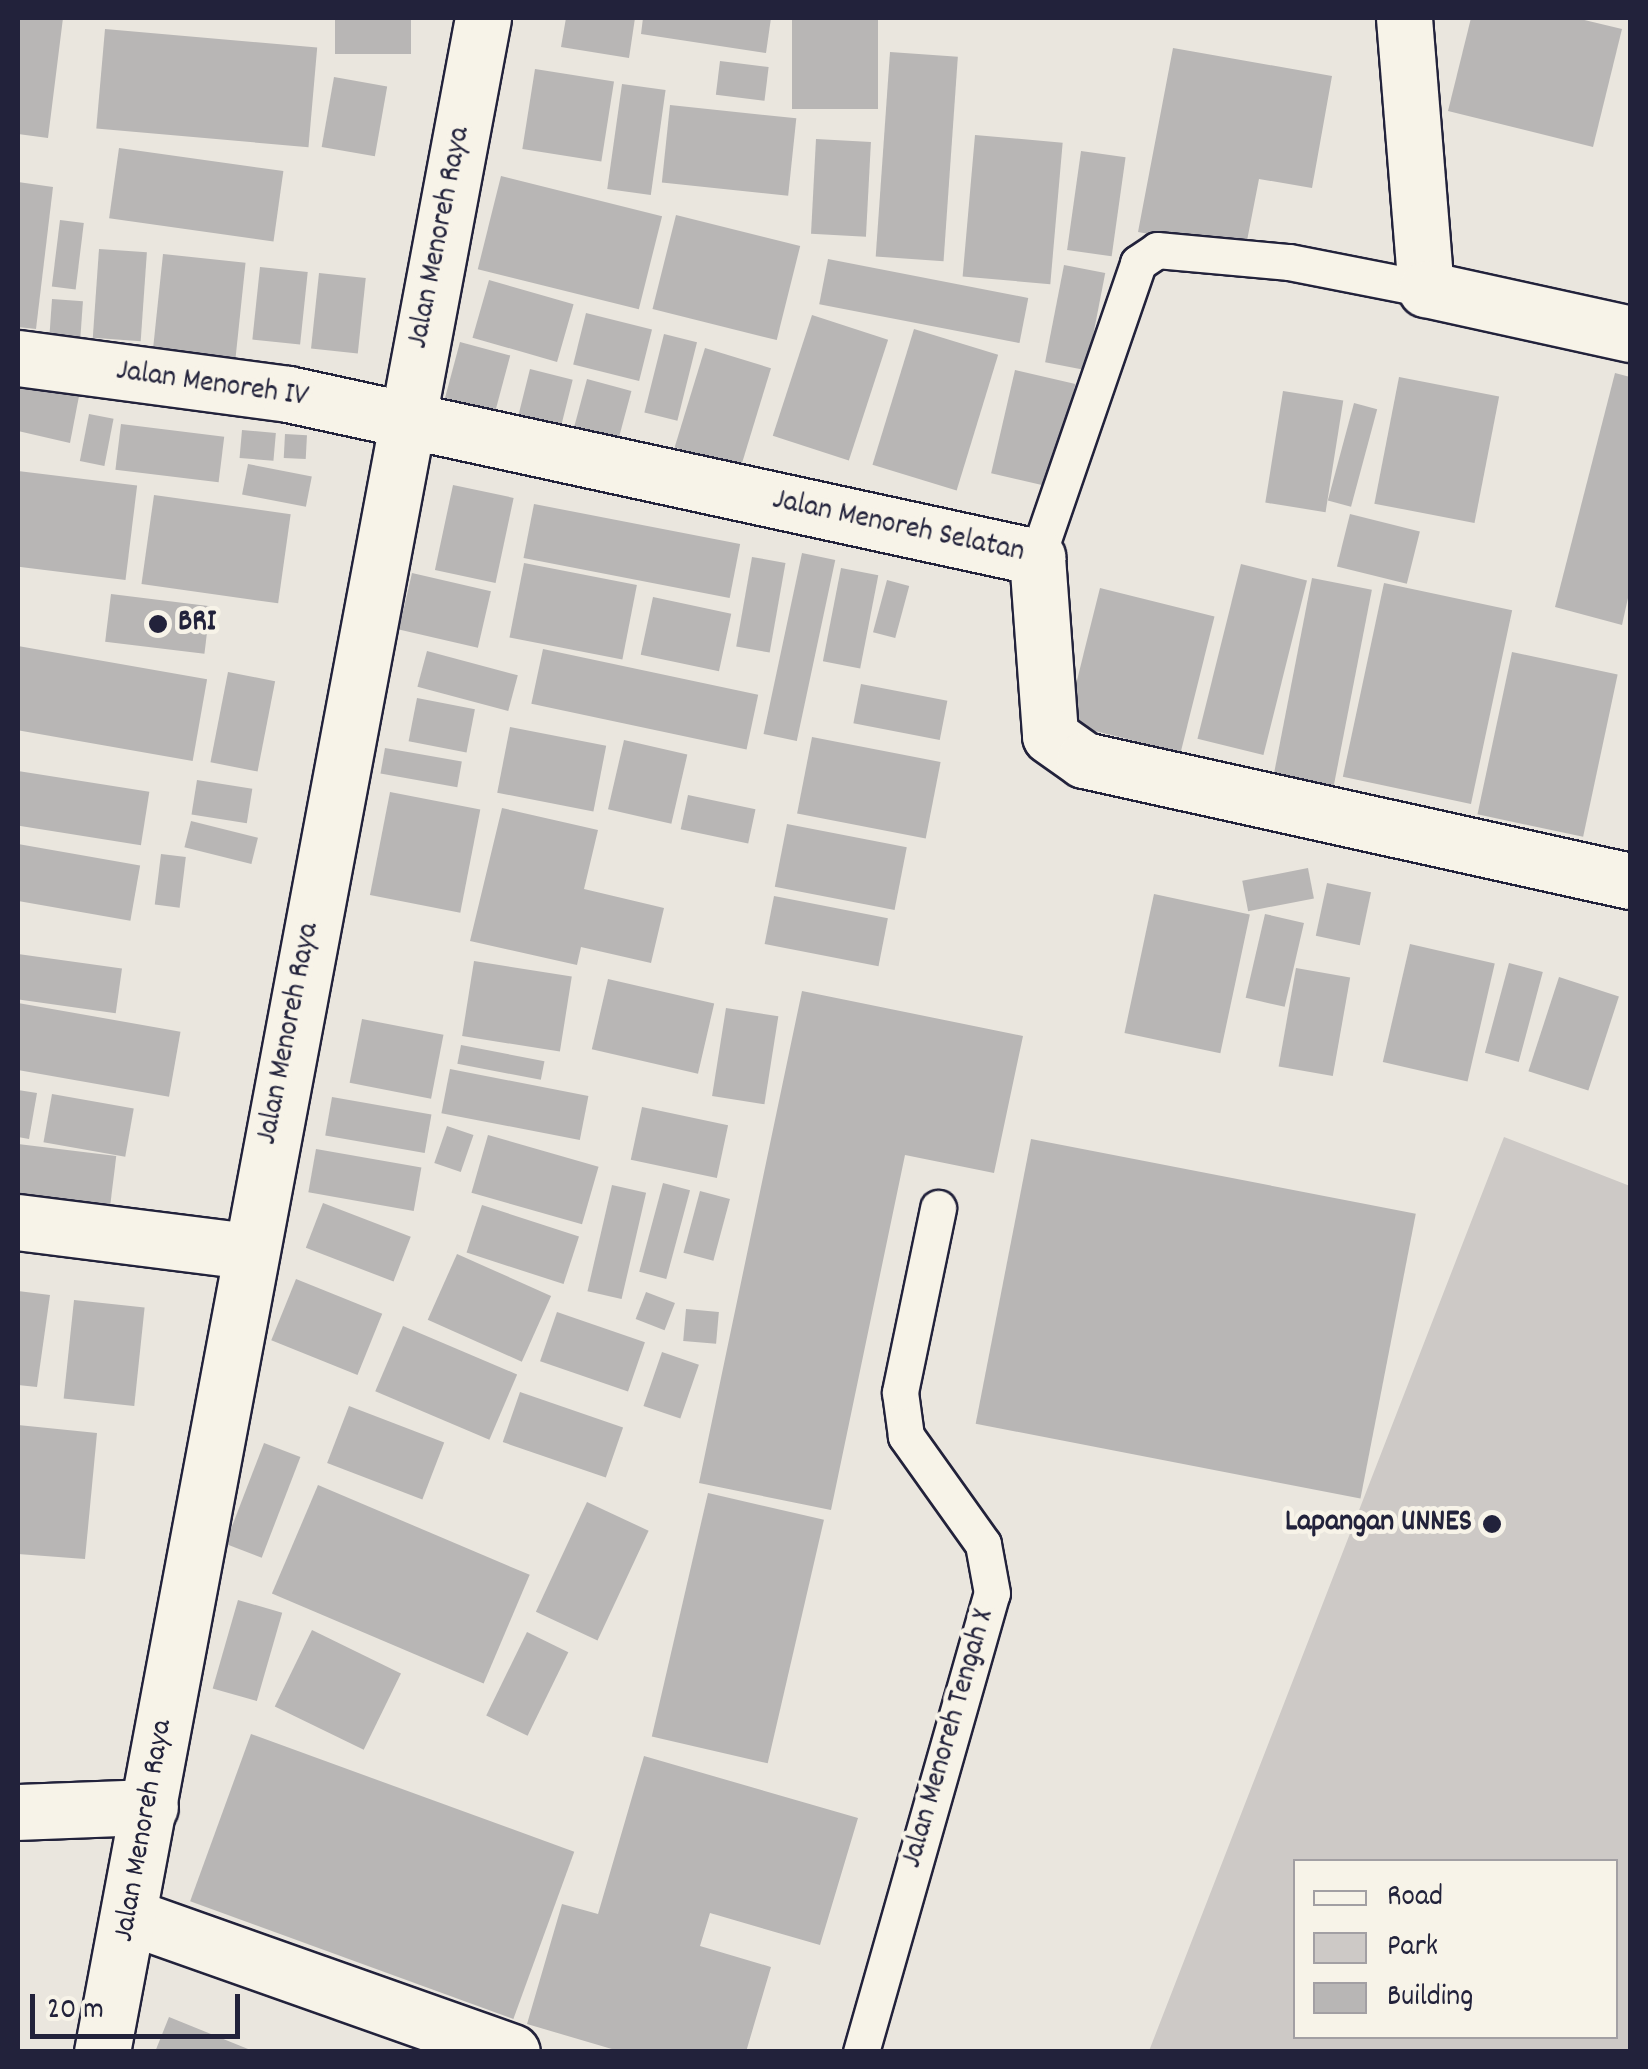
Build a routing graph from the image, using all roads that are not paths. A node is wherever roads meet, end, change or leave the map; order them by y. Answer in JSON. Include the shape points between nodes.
{"nodes":[{"id":1,"x":483,"y":18,"type":"edge"},
{"id":2,"x":1404,"y":18,"type":"edge"},
{"id":3,"x":1426,"y":289,"type":"junction"},
{"id":4,"x":1630,"y":334,"type":"edge"},
{"id":5,"x":18,"y":358,"type":"edge"},
{"id":6,"x":406,"y":421,"type":"junction"},
{"id":7,"x":1037,"y":557,"type":"junction"},
{"id":8,"x":1630,"y":881,"type":"edge"},
{"id":9,"x":938,"y":1208,"type":"dead end"},
{"id":10,"x":18,"y":1222,"type":"edge"},
{"id":11,"x":248,"y":1251,"type":"junction"},
{"id":12,"x":150,"y":1806,"type":"junction"},
{"id":13,"x":18,"y":1812,"type":"edge"},
{"id":14,"x":131,"y":1918,"type":"junction"},
{"id":15,"x":102,"y":2052,"type":"edge"},
{"id":16,"x":512,"y":2052,"type":"edge"},
{"id":17,"x":861,"y":2052,"type":"edge"}],
"edges":[{"from":1,"to":6,"type":"street","name":"Jalan Menoreh Raya"},
{"from":2,"to":3,"type":"street"},
{"from":3,"to":4,"type":"street"},
{"from":3,"to":7,"type":"lane","via":[[1156,250],[1138,264]]},
{"from":5,"to":6,"type":"street","name":"Jalan Menoreh IV","via":[[288,394]]},
{"from":6,"to":7,"type":"street","name":"Jalan Menoreh Selatan"},
{"from":6,"to":11,"type":"street","name":"Jalan Menoreh Raya"},
{"from":7,"to":8,"type":"street","name":"Jalan Menoreh Selatan","via":[[1050,736],[1084,760]]},
{"from":9,"to":17,"type":"lane","name":"Jalan Menoreh Tengah X","via":[[902,1406],[906,1436],[983,1544],[992,1593]]},
{"from":10,"to":11,"type":"street"},
{"from":11,"to":12,"type":"street","name":"Jalan Menoreh Raya"},
{"from":12,"to":13,"type":"street"},
{"from":12,"to":14,"type":"street","name":"Jalan Menoreh Raya"},
{"from":14,"to":15,"type":"street","name":"Jalan Menoreh Raya"},
{"from":14,"to":16,"type":"street"}]}
